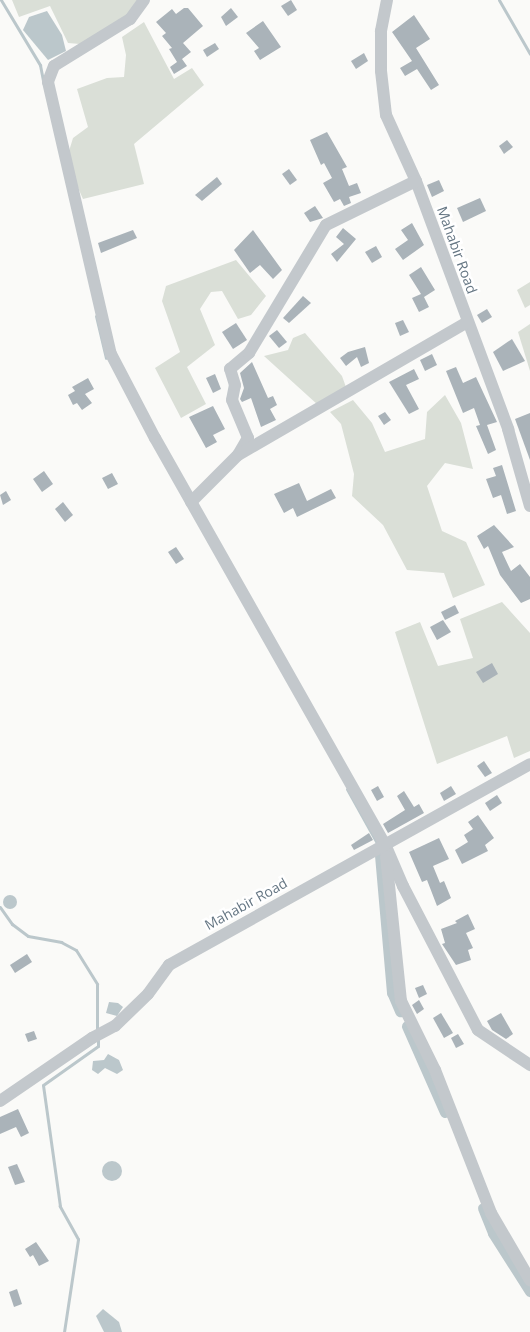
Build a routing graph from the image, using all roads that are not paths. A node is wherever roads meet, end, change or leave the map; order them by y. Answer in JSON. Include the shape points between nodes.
{"nodes":[{"id":1,"x":144,"y":0,"type":"edge"},
{"id":2,"x":387,"y":0,"type":"edge"},
{"id":3,"x":416,"y":181,"type":"junction"},
{"id":4,"x":467,"y":322,"type":"junction"},
{"id":5,"x":238,"y":455,"type":"junction"},
{"id":6,"x":191,"y":502,"type":"junction"},
{"id":7,"x":530,"y":506,"type":"edge"},
{"id":8,"x":530,"y":764,"type":"edge"},
{"id":9,"x":385,"y":844,"type":"junction"},
{"id":10,"x":530,"y":1065,"type":"edge"},
{"id":11,"x":0,"y":1101,"type":"edge"},
{"id":12,"x":530,"y":1280,"type":"edge"}],
"edges":[{"from":1,"to":6,"type":"street","via":[[130,19],[54,66],[48,82],[111,354]]},
{"from":2,"to":3,"type":"street","name":"Mahabir Road","via":[[381,31],[386,115]]},
{"from":3,"to":4,"type":"street","name":"Mahabir Road"},
{"from":3,"to":5,"type":"street","via":[[326,225],[249,353],[230,369],[235,385],[232,400],[248,438]]},
{"from":4,"to":5,"type":"street"},
{"from":4,"to":7,"type":"street","name":"Mahabir Road","via":[[508,429]]},
{"from":5,"to":6,"type":"street"},
{"from":6,"to":9,"type":"street"},
{"from":8,"to":9,"type":"street","name":"Mahabir Road"},
{"from":9,"to":10,"type":"street","via":[[403,886],[478,1030]]},
{"from":9,"to":11,"type":"street","name":"Mahabir Road","via":[[169,965],[148,994],[115,1026]]},
{"from":9,"to":12,"type":"street","via":[[401,1001],[435,1070],[490,1212]]}]}
